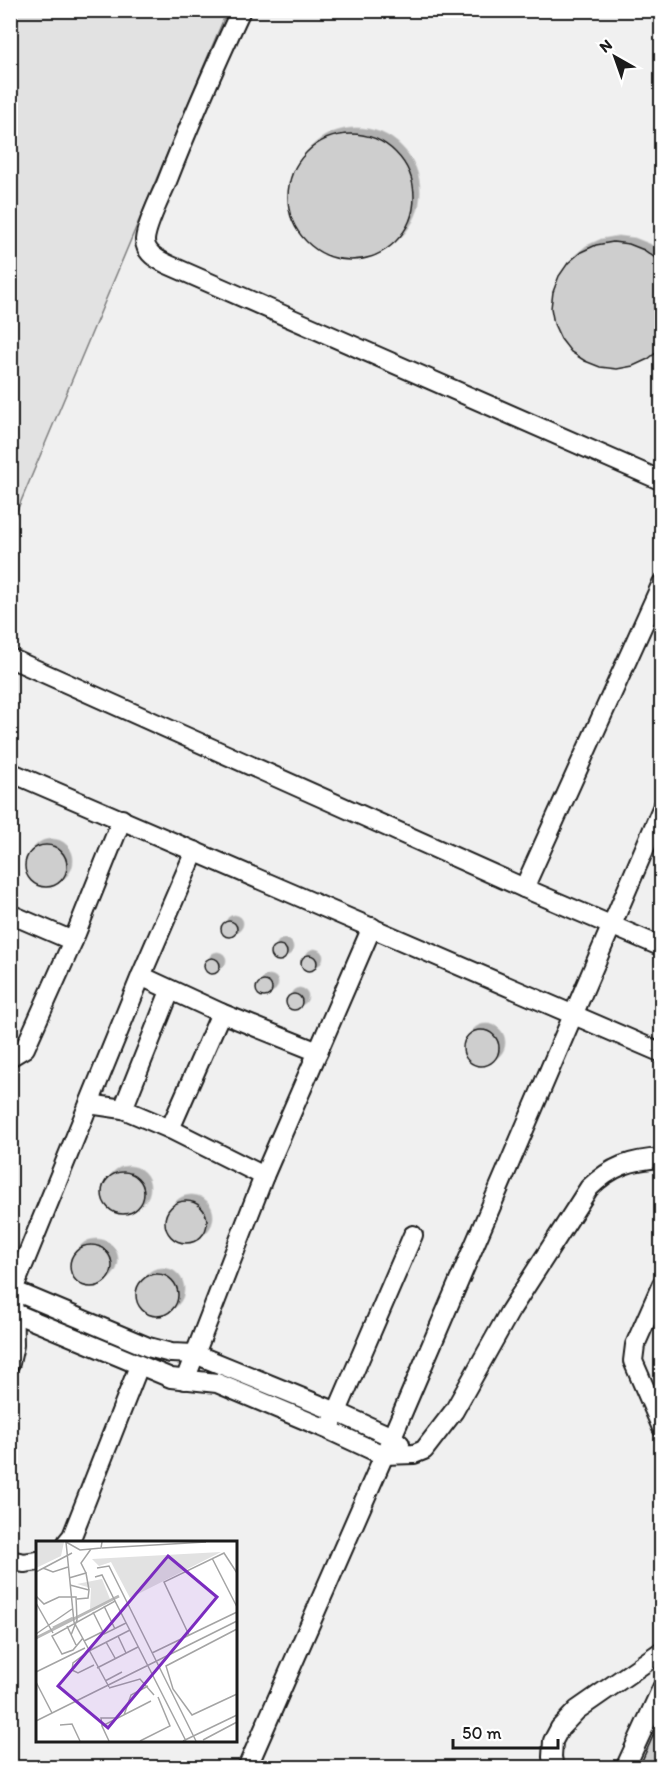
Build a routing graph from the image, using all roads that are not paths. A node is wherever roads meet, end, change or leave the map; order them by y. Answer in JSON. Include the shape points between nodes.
{"nodes":[{"id":1,"x":241,"y":10,"type":"edge"},
{"id":2,"x":662,"y":481,"type":"edge"},
{"id":3,"x":662,"y":583,"type":"edge"},
{"id":4,"x":10,"y":658,"type":"edge"},
{"id":5,"x":10,"y":772,"type":"edge"},
{"id":6,"x":662,"y":808,"type":"edge"},
{"id":7,"x":122,"y":819,"type":"junction"},
{"id":8,"x":195,"y":851,"type":"junction"},
{"id":9,"x":524,"y":888,"type":"junction"},
{"id":10,"x":10,"y":914,"type":"edge"},
{"id":11,"x":372,"y":927,"type":"junction"},
{"id":12,"x":607,"y":932,"type":"junction"},
{"id":13,"x":73,"y":941,"type":"junction"},
{"id":14,"x":662,"y":947,"type":"edge"},
{"id":15,"x":141,"y":976,"type":"junction"},
{"id":16,"x":170,"y":991,"type":"junction"},
{"id":17,"x":221,"y":1013,"type":"junction"},
{"id":18,"x":572,"y":1015,"type":"junction"},
{"id":19,"x":318,"y":1052,"type":"junction"},
{"id":20,"x":662,"y":1053,"type":"edge"},
{"id":21,"x":10,"y":1058,"type":"edge"},
{"id":22,"x":89,"y":1104,"type":"junction"},
{"id":23,"x":123,"y":1109,"type":"junction"},
{"id":24,"x":170,"y":1129,"type":"junction"},
{"id":25,"x":662,"y":1158,"type":"edge"},
{"id":26,"x":264,"y":1176,"type":"junction"},
{"id":27,"x":413,"y":1235,"type":"dead end"},
{"id":28,"x":662,"y":1284,"type":"edge"},
{"id":29,"x":12,"y":1290,"type":"edge"},
{"id":30,"x":11,"y":1311,"type":"edge"},
{"id":31,"x":195,"y":1354,"type":"junction"},
{"id":32,"x":10,"y":1363,"type":"edge"},
{"id":33,"x":139,"y":1366,"type":"junction"},
{"id":34,"x":185,"y":1380,"type":"junction"},
{"id":35,"x":337,"y":1412,"type":"junction"},
{"id":36,"x":662,"y":1428,"type":"edge"},
{"id":37,"x":330,"y":1430,"type":"junction"},
{"id":38,"x":392,"y":1437,"type":"junction"},
{"id":39,"x":414,"y":1454,"type":"junction"},
{"id":40,"x":383,"y":1455,"type":"junction"},
{"id":41,"x":67,"y":1541,"type":"edge"},
{"id":42,"x":10,"y":1560,"type":"edge"},
{"id":43,"x":36,"y":1561,"type":"edge"},
{"id":44,"x":662,"y":1651,"type":"edge"},
{"id":45,"x":662,"y":1688,"type":"edge"},
{"id":46,"x":247,"y":1767,"type":"edge"},
{"id":47,"x":554,"y":1767,"type":"edge"},
{"id":48,"x":625,"y":1767,"type":"edge"}],
"edges":[{"from":1,"to":2,"type":"lane","via":[[153,215],[145,240],[155,258]]},
{"from":3,"to":9,"type":"lane"},
{"from":4,"to":9,"type":"lane"},
{"from":5,"to":7,"type":"lane"},
{"from":6,"to":12,"type":"lane"},
{"from":7,"to":8,"type":"lane"},
{"from":7,"to":13,"type":"lane"},
{"from":8,"to":11,"type":"lane"},
{"from":8,"to":15,"type":"lane"},
{"from":9,"to":12,"type":"lane","via":[[589,917]]},
{"from":10,"to":13,"type":"lane"},
{"from":11,"to":18,"type":"lane"},
{"from":11,"to":19,"type":"lane"},
{"from":12,"to":14,"type":"lane"},
{"from":12,"to":18,"type":"lane"},
{"from":13,"to":21,"type":"lane","via":[[26,1048]]},
{"from":15,"to":16,"type":"lane"},
{"from":15,"to":22,"type":"lane"},
{"from":16,"to":17,"type":"lane"},
{"from":16,"to":23,"type":"lane"},
{"from":17,"to":19,"type":"lane"},
{"from":17,"to":24,"type":"lane"},
{"from":18,"to":20,"type":"lane"},
{"from":18,"to":38,"type":"lane"},
{"from":19,"to":26,"type":"lane"},
{"from":22,"to":23,"type":"lane"},
{"from":22,"to":29,"type":"lane"},
{"from":23,"to":24,"type":"lane"},
{"from":24,"to":26,"type":"lane"},
{"from":25,"to":39,"type":"lane","via":[[617,1166],[589,1188],[510,1311],[454,1411],[424,1450]]},
{"from":26,"to":31,"type":"lane"},
{"from":27,"to":35,"type":"lane"},
{"from":28,"to":36,"type":"lane","via":[[633,1352],[633,1361]]},
{"from":29,"to":30,"type":"lane"},
{"from":29,"to":31,"type":"lane","via":[[148,1347]]},
{"from":30,"to":32,"type":"lane","via":[[14,1345]]},
{"from":30,"to":33,"type":"lane"},
{"from":31,"to":34,"type":"lane"},
{"from":31,"to":35,"type":"lane"},
{"from":33,"to":34,"type":"lane"},
{"from":33,"to":41,"type":"lane"},
{"from":34,"to":37,"type":"lane","via":[[217,1383]]},
{"from":35,"to":37,"type":"lane"},
{"from":35,"to":38,"type":"lane"},
{"from":37,"to":40,"type":"lane"},
{"from":38,"to":39,"type":"lane"},
{"from":38,"to":40,"type":"lane"},
{"from":39,"to":40,"type":"lane"},
{"from":40,"to":46,"type":"lane"},
{"from":42,"to":43,"type":"lane"},
{"from":44,"to":47,"type":"lane","via":[[577,1710],[560,1728],[554,1741]]},
{"from":45,"to":48,"type":"lane"}]}
